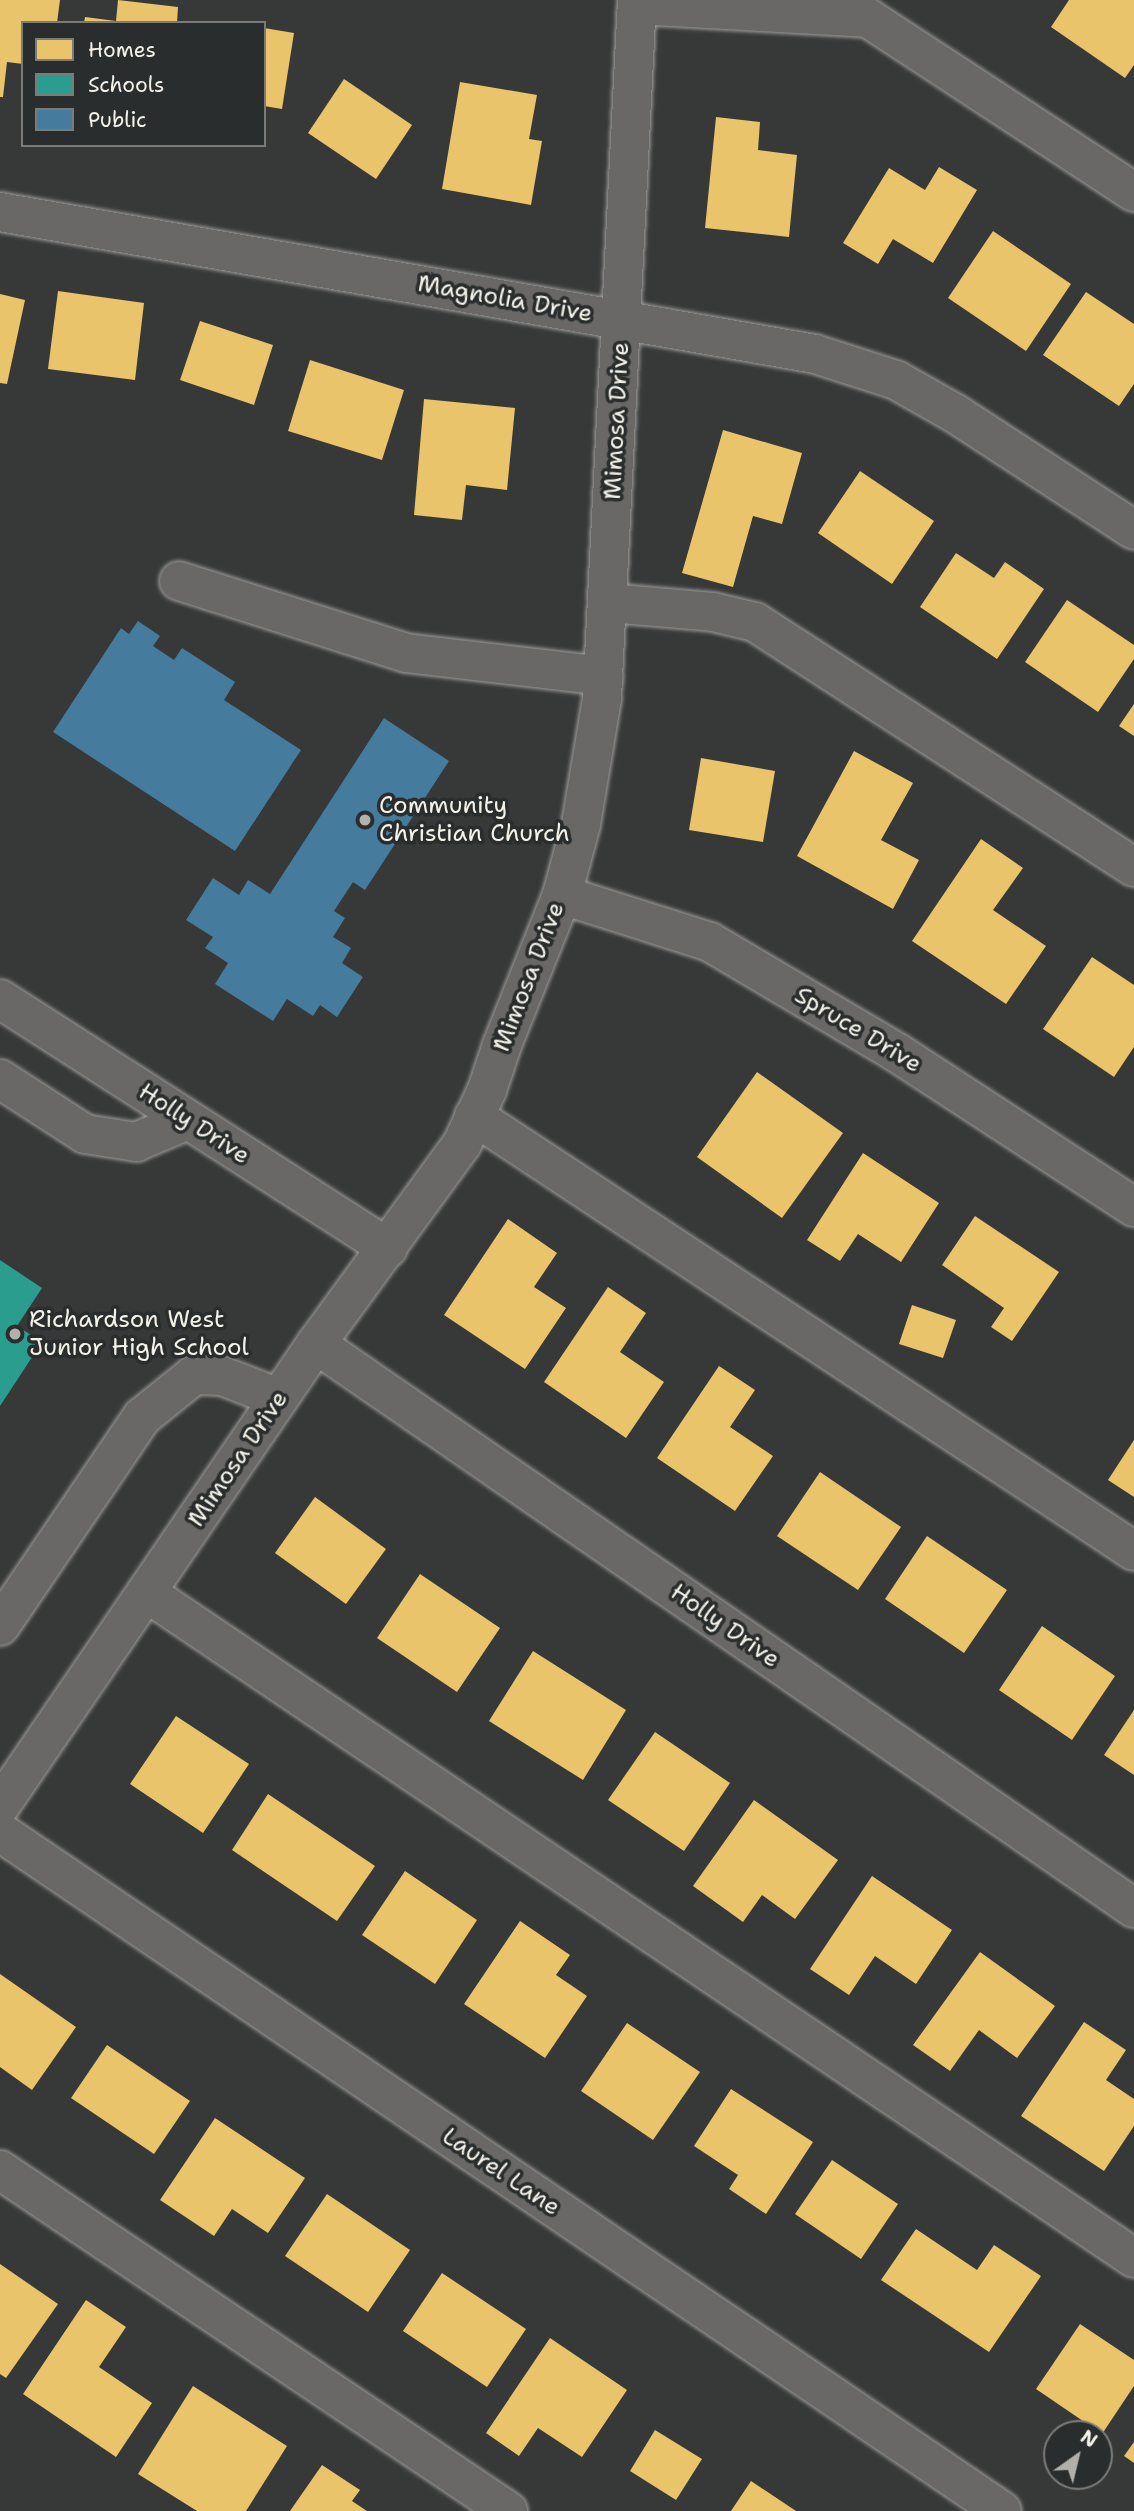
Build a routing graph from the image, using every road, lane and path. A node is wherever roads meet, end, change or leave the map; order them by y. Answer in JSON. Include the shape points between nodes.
{"nodes":[{"id":1,"x":637,"y":2,"type":"edge"},
{"id":2,"x":1134,"y":192,"type":"edge"},
{"id":3,"x":0,"y":212,"type":"edge"},
{"id":4,"x":622,"y":320,"type":"junction"},
{"id":5,"x":1134,"y":530,"type":"edge"},
{"id":6,"x":179,"y":581,"type":"dead end"},
{"id":7,"x":608,"y":603,"type":"junction"},
{"id":8,"x":604,"y":676,"type":"junction"},
{"id":9,"x":1134,"y":867,"type":"edge"},
{"id":10,"x":562,"y":895,"type":"junction"},
{"id":11,"x":0,"y":999,"type":"edge"},
{"id":12,"x":0,"y":1079,"type":"edge"},
{"id":13,"x":474,"y":1116,"type":"junction"},
{"id":14,"x":188,"y":1120,"type":"junction"},
{"id":15,"x":1134,"y":1207,"type":"edge"},
{"id":16,"x":388,"y":1248,"type":"junction"},
{"id":17,"x":316,"y":1344,"type":"junction"},
{"id":18,"x":279,"y":1398,"type":"junction"},
{"id":19,"x":1134,"y":1551,"type":"edge"},
{"id":20,"x":147,"y":1592,"type":"junction"},
{"id":21,"x":0,"y":1626,"type":"edge"},
{"id":22,"x":0,"y":1806,"type":"edge"},
{"id":23,"x":0,"y":1832,"type":"edge"},
{"id":24,"x":1134,"y":1908,"type":"edge"},
{"id":25,"x":0,"y":2170,"type":"edge"},
{"id":26,"x":1134,"y":2258,"type":"edge"},
{"id":27,"x":508,"y":2511,"type":"edge"},
{"id":28,"x":1002,"y":2511,"type":"edge"}],
"edges":[{"from":1,"to":2,"type":"street","via":[[868,18]]},
{"from":1,"to":4,"type":"street","name":"Mimosa Drive"},
{"from":3,"to":4,"type":"street","name":"Magnolia Drive"},
{"from":4,"to":5,"type":"street","name":"Magnolia Drive","via":[[815,354],[896,380]]},
{"from":4,"to":7,"type":"street","name":"Mimosa Drive"},
{"from":6,"to":8,"type":"street","via":[[407,653]]},
{"from":7,"to":8,"type":"street","name":"Mimosa Drive"},
{"from":7,"to":9,"type":"street","via":[[713,612],[755,622]]},
{"from":8,"to":10,"type":"street","name":"Mimosa Drive","via":[[581,824]]},
{"from":10,"to":13,"type":"street","name":"Mimosa Drive"},
{"from":10,"to":15,"type":"street","name":"Spruce Drive","via":[[710,942],[897,1052]]},
{"from":11,"to":14,"type":"street","name":"Holly Drive"},
{"from":12,"to":14,"type":"street","via":[[85,1134],[136,1142]]},
{"from":13,"to":16,"type":"street","name":"Mimosa Drive","via":[[462,1144]]},
{"from":13,"to":19,"type":"street"},
{"from":14,"to":16,"type":"street","name":"Holly Drive"},
{"from":16,"to":17,"type":"street","name":"Mimosa Drive"},
{"from":17,"to":18,"type":"street","name":"Mimosa Drive"},
{"from":17,"to":24,"type":"street","name":"Holly Drive"},
{"from":18,"to":20,"type":"street","name":"Mimosa Drive"},
{"from":18,"to":21,"type":"street","via":[[222,1376],[194,1375],[142,1417]]},
{"from":20,"to":22,"type":"street","name":"Mimosa Drive"},
{"from":20,"to":26,"type":"street"},
{"from":23,"to":28,"type":"street","name":"Laurel Lane"},
{"from":25,"to":27,"type":"street"}]}
